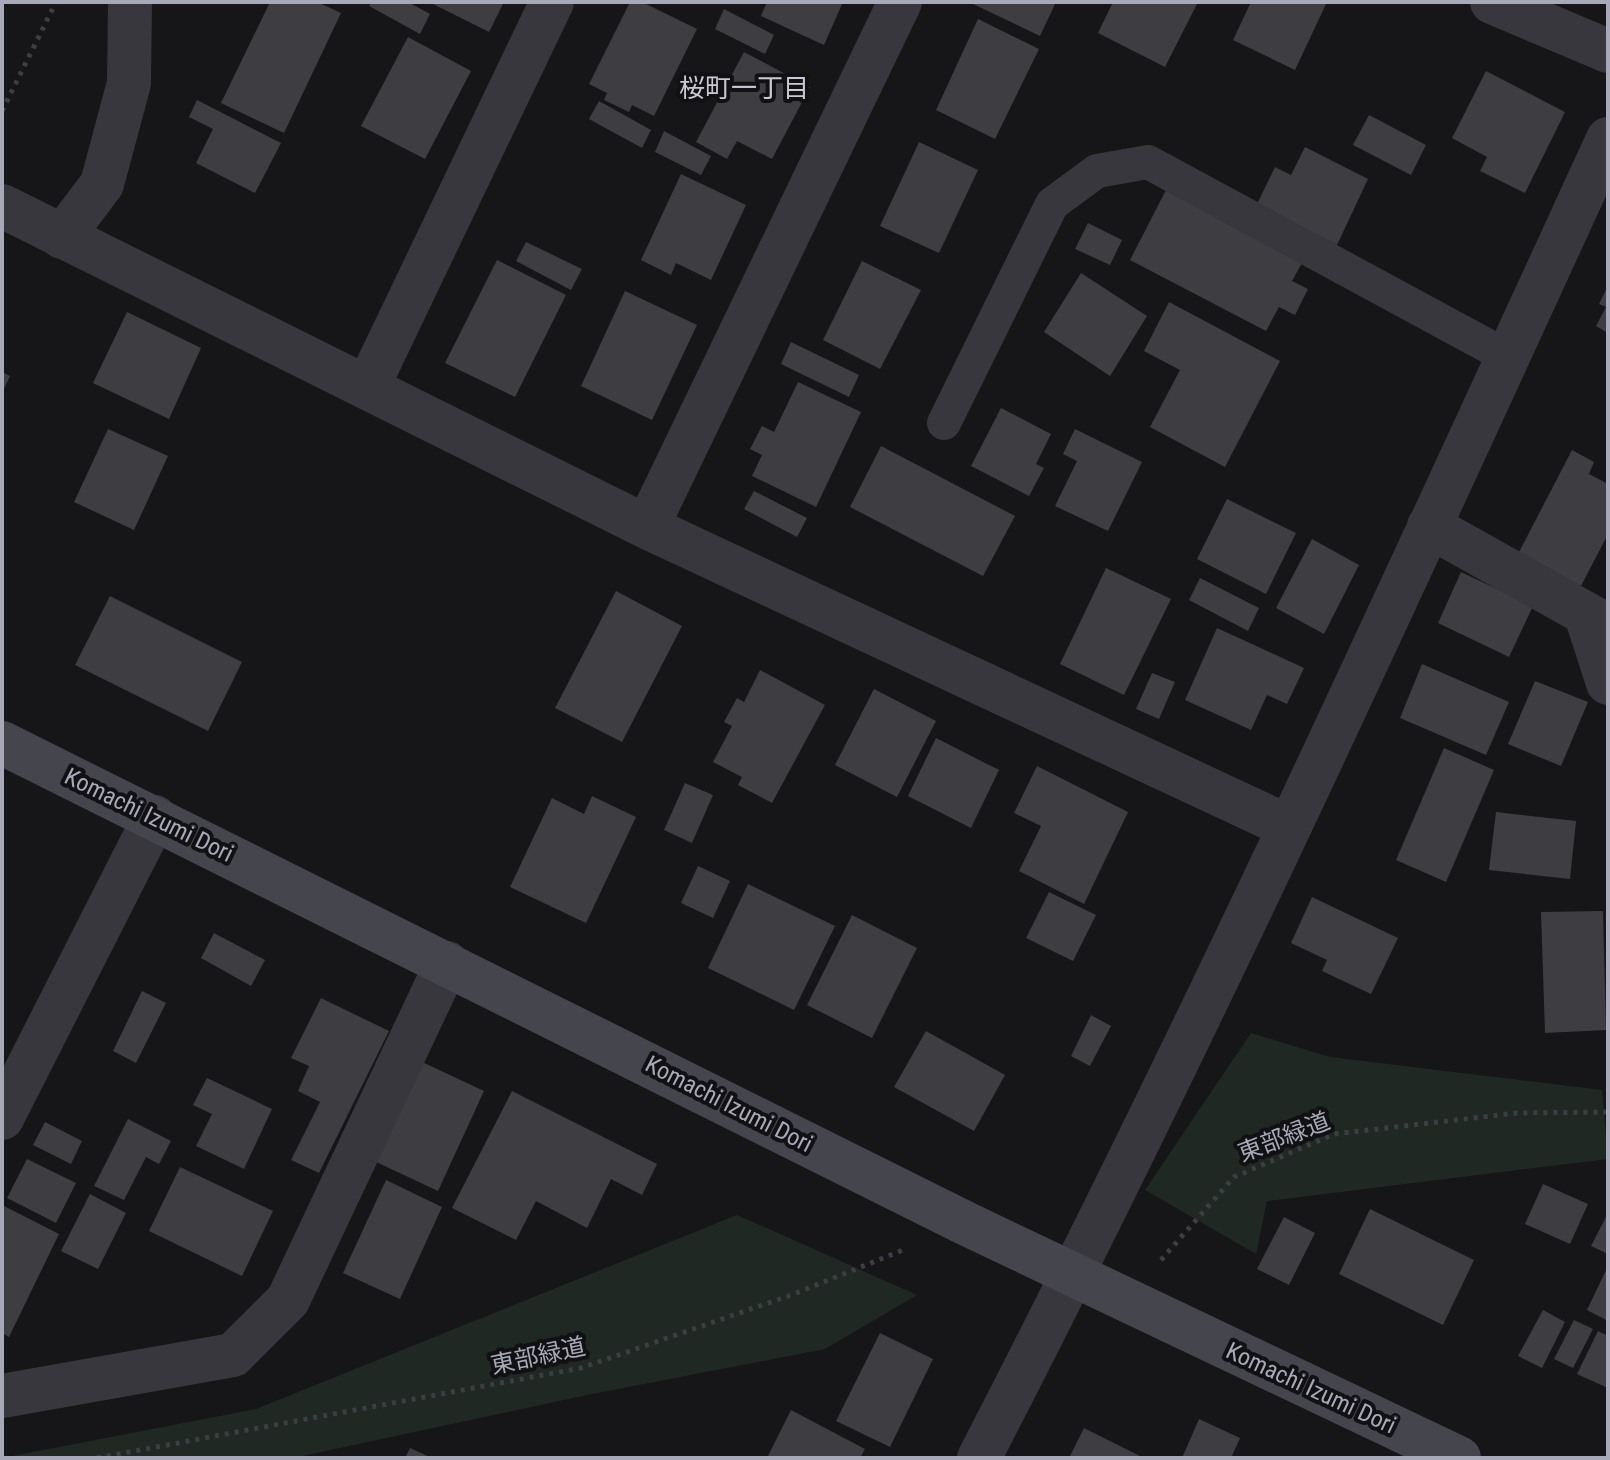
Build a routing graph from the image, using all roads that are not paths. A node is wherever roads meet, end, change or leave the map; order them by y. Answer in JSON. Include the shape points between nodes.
{"nodes":[{"id":1,"x":130,"y":2,"type":"edge"},
{"id":2,"x":552,"y":2,"type":"edge"},
{"id":3,"x":900,"y":2,"type":"edge"},
{"id":4,"x":1492,"y":2,"type":"edge"},
{"id":5,"x":1608,"y":51,"type":"edge"},
{"id":6,"x":1608,"y":139,"type":"edge"},
{"id":7,"x":1596,"y":197,"type":"edge"},
{"id":8,"x":2,"y":206,"type":"edge"},
{"id":9,"x":62,"y":237,"type":"junction"},
{"id":10,"x":1508,"y":357,"type":"junction"},
{"id":11,"x":368,"y":386,"type":"junction"},
{"id":12,"x":944,"y":423,"type":"dead end"},
{"id":13,"x":1429,"y":526,"type":"junction"},
{"id":14,"x":647,"y":527,"type":"junction"},
{"id":15,"x":1597,"y":621,"type":"edge"},
{"id":16,"x":1608,"y":683,"type":"edge"},
{"id":17,"x":2,"y":743,"type":"edge"},
{"id":18,"x":155,"y":817,"type":"junction"},
{"id":19,"x":1289,"y":827,"type":"junction"},
{"id":20,"x":447,"y":963,"type":"junction"},
{"id":21,"x":2,"y":1118,"type":"edge"},
{"id":22,"x":1074,"y":1276,"type":"junction"},
{"id":23,"x":2,"y":1396,"type":"edge"},
{"id":24,"x":979,"y":1458,"type":"edge"},
{"id":25,"x":1459,"y":1458,"type":"edge"}],
"edges":[{"from":1,"to":9,"type":"street","via":[[129,83],[102,184]]},
{"from":2,"to":11,"type":"street"},
{"from":3,"to":14,"type":"street"},
{"from":4,"to":5,"type":"street"},
{"from":6,"to":7,"type":"street"},
{"from":7,"to":10,"type":"street"},
{"from":8,"to":9,"type":"street"},
{"from":9,"to":11,"type":"street"},
{"from":10,"to":12,"type":"lane","via":[[1148,162],[1097,171],[1052,204]]},
{"from":10,"to":13,"type":"street"},
{"from":11,"to":14,"type":"street"},
{"from":13,"to":15,"type":"street"},
{"from":13,"to":19,"type":"street"},
{"from":14,"to":19,"type":"street"},
{"from":15,"to":16,"type":"street"},
{"from":17,"to":18,"type":"street","name":"Komachi Izumi Dori"},
{"from":18,"to":20,"type":"street","name":"Komachi Izumi Dori"},
{"from":18,"to":21,"type":"street"},
{"from":19,"to":22,"type":"street"},
{"from":20,"to":22,"type":"street","name":"Komachi Izumi Dori"},
{"from":20,"to":23,"type":"street","via":[[288,1300],[233,1355]]},
{"from":22,"to":24,"type":"street"},
{"from":22,"to":25,"type":"street","name":"Komachi Izumi Dori"}]}
